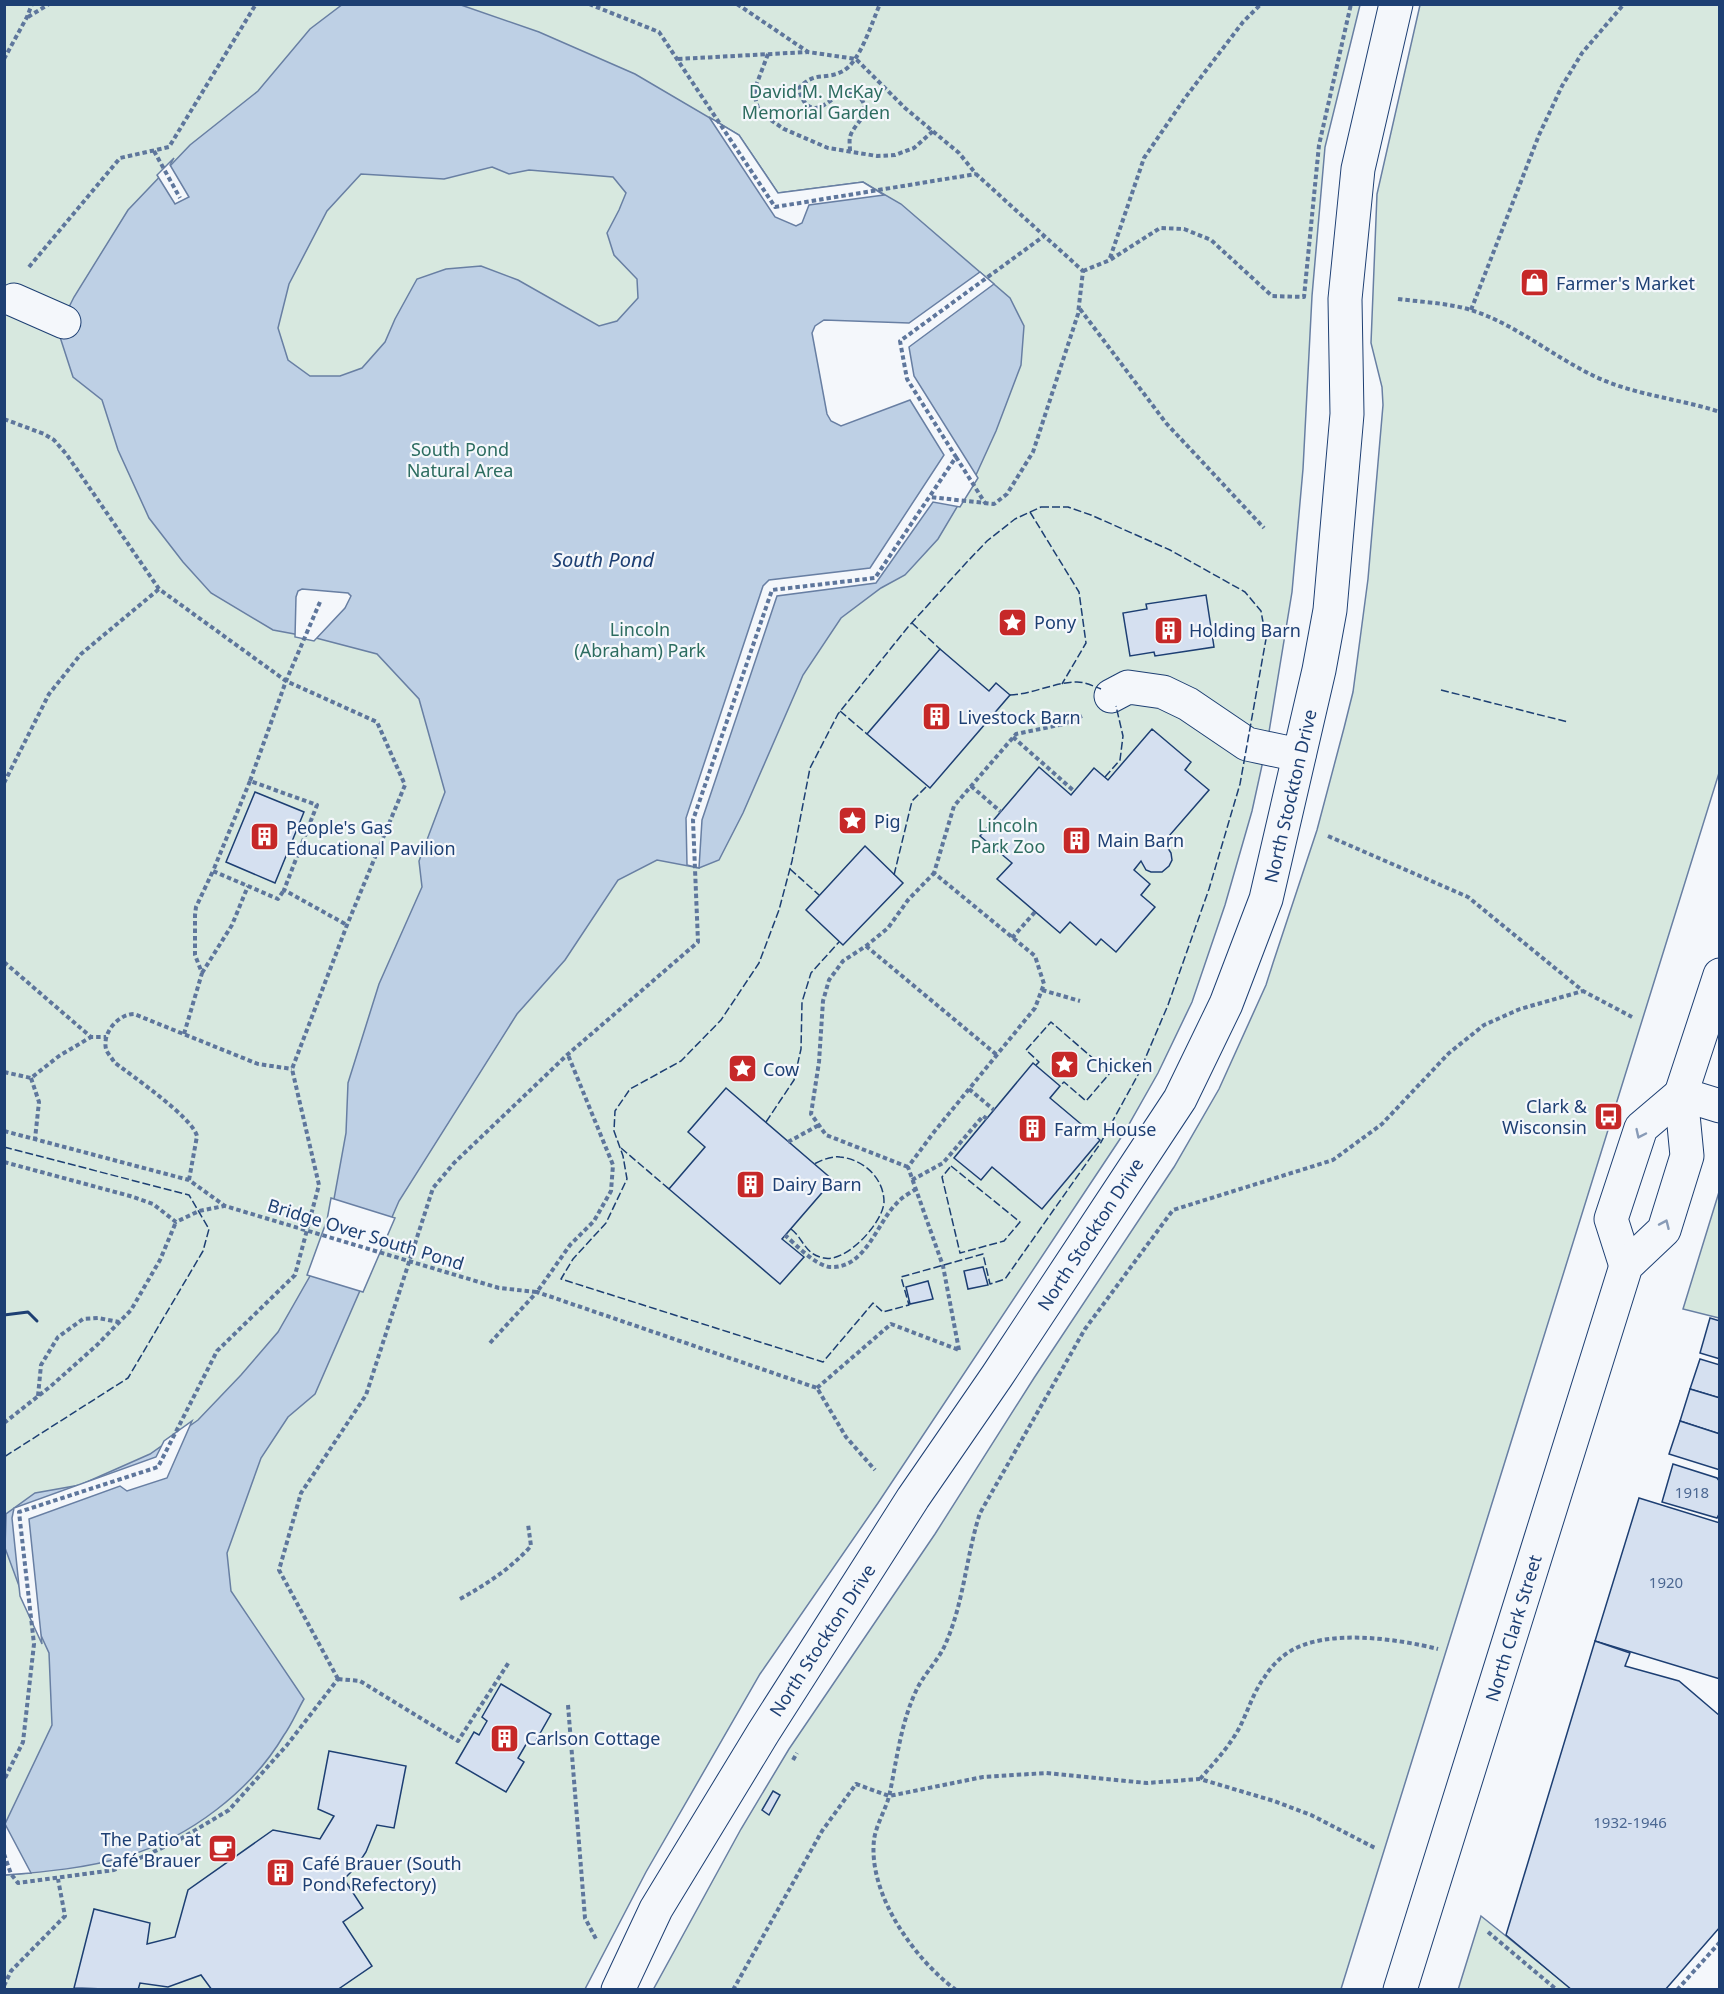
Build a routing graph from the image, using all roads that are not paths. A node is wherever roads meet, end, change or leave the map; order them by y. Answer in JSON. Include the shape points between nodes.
{"nodes":[{"id":1,"x":1396,"y":4,"type":"edge"},
{"id":2,"x":14,"y":300,"type":"road end"},
{"id":3,"x":64,"y":322,"type":"dead end"},
{"id":4,"x":1111,"y":696,"type":"road end"},
{"id":5,"x":1299,"y":755,"type":"junction"},
{"id":6,"x":1719,"y":975,"type":"edge"},
{"id":7,"x":1681,"y":1094,"type":"junction"},
{"id":8,"x":1719,"y":1106,"type":"edge"},
{"id":9,"x":1626,"y":1266,"type":"junction"},
{"id":10,"x":618,"y":1989,"type":"edge"},
{"id":11,"x":1400,"y":1989,"type":"edge"}],
"edges":[{"from":1,"to":5,"type":"street","name":"North Stockton Drive","via":[[1358,170],[1345,299],[1347,414],[1333,587]]},
{"from":2,"to":3,"type":"street"},
{"from":4,"to":5,"type":"street","via":[[1128,687],[1163,692],[1247,744]]},
{"from":5,"to":10,"type":"street","name":"North Stockton Drive","via":[[1266,899],[1226,1004],[1180,1099],[762,1733],[656,1908]]},
{"from":6,"to":7,"type":"street","name":"North Clark Street"},
{"from":7,"to":8,"type":"street"},
{"from":9,"to":7,"type":"street","name":"North Clark Street","one_way":true,"via":[[1664,1230],[1671,1209],[1687,1156]]},
{"from":7,"to":9,"type":"street","one_way":true,"via":[[1641,1128],[1611,1219]]},
{"from":9,"to":11,"type":"street","name":"North Clark Street"}]}
